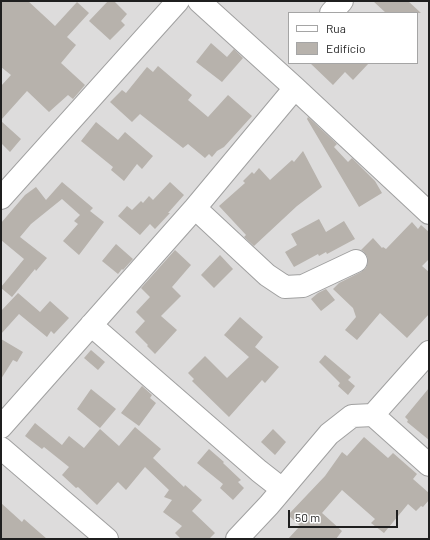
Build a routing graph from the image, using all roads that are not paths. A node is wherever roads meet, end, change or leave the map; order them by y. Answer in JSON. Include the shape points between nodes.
{"nodes":[{"id":1,"x":178,"y":1,"type":"edge"},
{"id":2,"x":199,"y":1,"type":"edge"},
{"id":3,"x":342,"y":1,"type":"edge"},
{"id":4,"x":333,"y":12,"type":"edge"},
{"id":5,"x":283,"y":66,"type":"edge"},
{"id":6,"x":295,"y":88,"type":"junction"},
{"id":7,"x":1,"y":198,"type":"edge"},
{"id":8,"x":195,"y":208,"type":"junction"},
{"id":9,"x":429,"y":213,"type":"edge"},
{"id":10,"x":356,"y":261,"type":"dead end"},
{"id":11,"x":91,"y":325,"type":"junction"},
{"id":12,"x":429,"y":352,"type":"edge"},
{"id":13,"x":373,"y":415,"type":"junction"},
{"id":14,"x":1,"y":427,"type":"edge"},
{"id":15,"x":1,"y":448,"type":"edge"},
{"id":16,"x":429,"y":465,"type":"edge"},
{"id":17,"x":282,"y":489,"type":"junction"},
{"id":18,"x":107,"y":539,"type":"edge"},
{"id":19,"x":237,"y":539,"type":"edge"}],
"edges":[{"from":1,"to":7,"type":"street"},
{"from":2,"to":5,"type":"street"},
{"from":3,"to":4,"type":"street"},
{"from":5,"to":6,"type":"street"},
{"from":6,"to":8,"type":"street"},
{"from":6,"to":9,"type":"street"},
{"from":8,"to":10,"type":"street","via":[[267,275],[285,287],[303,286]]},
{"from":8,"to":11,"type":"street"},
{"from":11,"to":14,"type":"street"},
{"from":11,"to":17,"type":"street"},
{"from":12,"to":13,"type":"street"},
{"from":13,"to":16,"type":"street"},
{"from":13,"to":17,"type":"street","via":[[352,416],[329,434]]},
{"from":15,"to":18,"type":"street"},
{"from":17,"to":19,"type":"street"}]}
